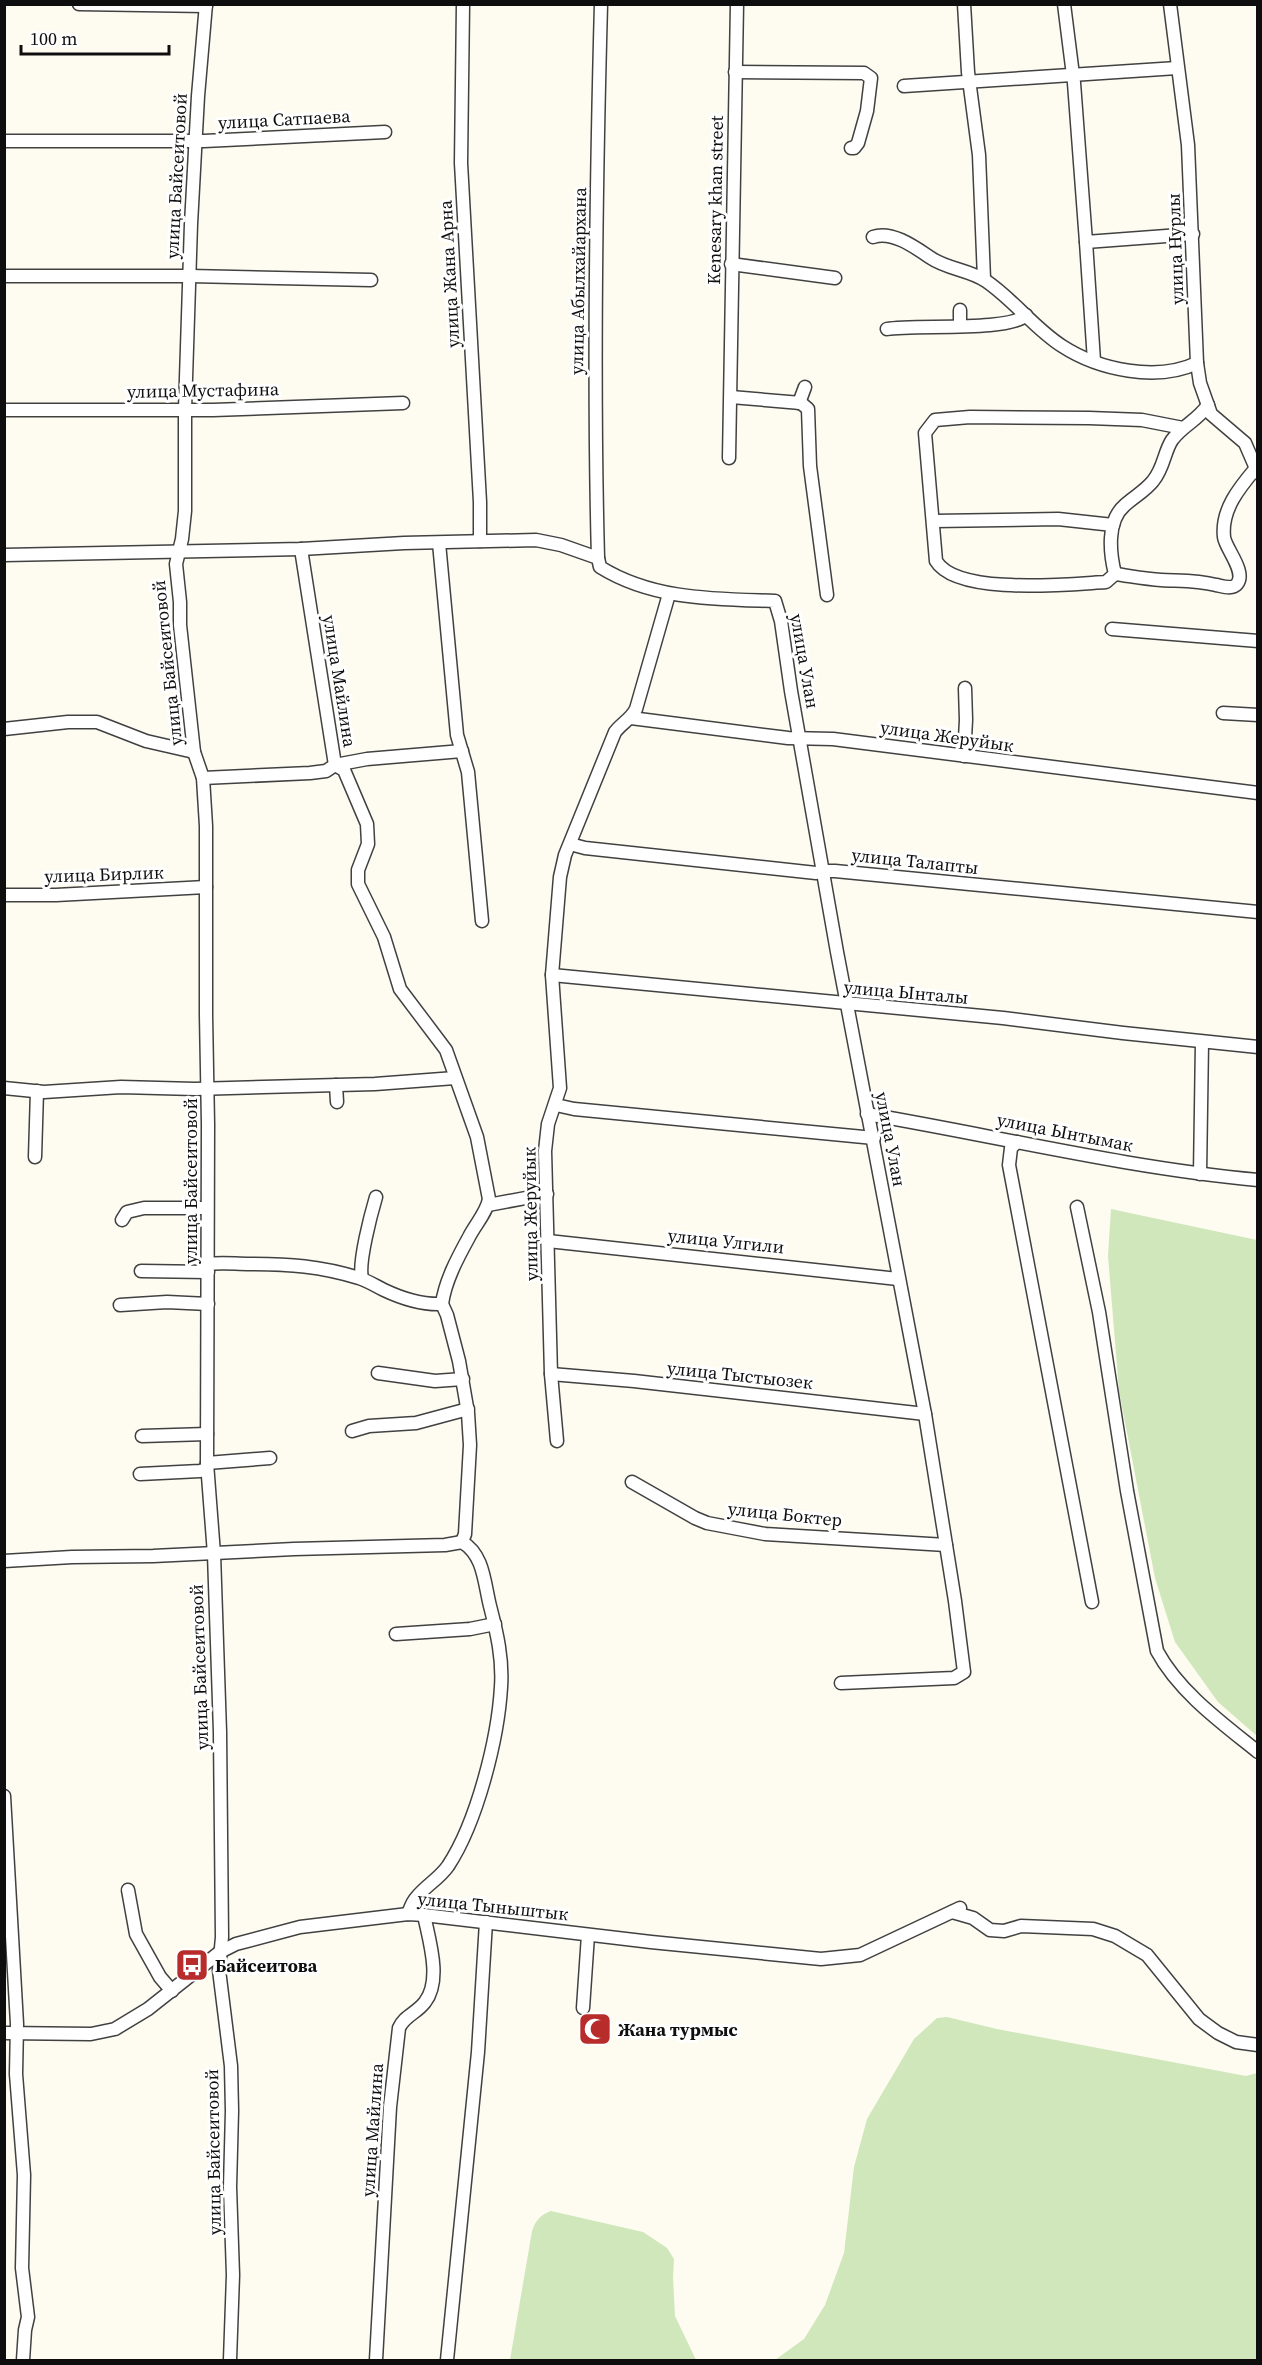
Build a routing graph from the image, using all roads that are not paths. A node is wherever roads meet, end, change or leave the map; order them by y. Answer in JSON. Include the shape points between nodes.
{"nodes":[{"id":1,"x":79,"y":4,"type":"edge"},
{"id":2,"x":463,"y":4,"type":"edge"},
{"id":3,"x":601,"y":4,"type":"edge"},
{"id":4,"x":737,"y":4,"type":"edge"},
{"id":5,"x":964,"y":4,"type":"edge"},
{"id":6,"x":1064,"y":4,"type":"edge"},
{"id":7,"x":1170,"y":4,"type":"edge"},
{"id":8,"x":206,"y":5,"type":"edge"},
{"id":9,"x":127,"y":6,"type":"edge"},
{"id":10,"x":1177,"y":68,"type":"junction"},
{"id":11,"x":735,"y":72,"type":"junction"},
{"id":12,"x":1071,"y":74,"type":"junction"},
{"id":13,"x":970,"y":80,"type":"junction"},
{"id":14,"x":903,"y":86,"type":"dead end"},
{"id":15,"x":385,"y":132,"type":"dead end"},
{"id":16,"x":4,"y":141,"type":"edge"},
{"id":17,"x":196,"y":141,"type":"junction"},
{"id":18,"x":851,"y":148,"type":"dead end"},
{"id":19,"x":1193,"y":234,"type":"junction"},
{"id":20,"x":873,"y":237,"type":"dead end"},
{"id":21,"x":1086,"y":242,"type":"junction"},
{"id":22,"x":731,"y":264,"type":"junction"},
{"id":23,"x":4,"y":276,"type":"edge"},
{"id":24,"x":190,"y":276,"type":"junction"},
{"id":25,"x":835,"y":278,"type":"dead end"},
{"id":26,"x":984,"y":279,"type":"junction"},
{"id":27,"x":371,"y":280,"type":"dead end"},
{"id":28,"x":960,"y":310,"type":"dead end"},
{"id":29,"x":1026,"y":315,"type":"junction"},
{"id":30,"x":960,"y":325,"type":"junction"},
{"id":31,"x":887,"y":328,"type":"dead end"},
{"id":32,"x":1094,"y":361,"type":"junction"},
{"id":33,"x":1197,"y":363,"type":"junction"},
{"id":34,"x":805,"y":387,"type":"dead end"},
{"id":35,"x":731,"y":396,"type":"junction"},
{"id":36,"x":403,"y":403,"type":"dead end"},
{"id":37,"x":799,"y":403,"type":"junction"},
{"id":38,"x":1208,"y":405,"type":"junction"},
{"id":39,"x":185,"y":409,"type":"junction"},
{"id":40,"x":4,"y":410,"type":"edge"},
{"id":41,"x":1183,"y":428,"type":"junction"},
{"id":42,"x":729,"y":458,"type":"dead end"},
{"id":43,"x":1257,"y":471,"type":"edge"},
{"id":44,"x":934,"y":521,"type":"junction"},
{"id":45,"x":1113,"y":525,"type":"junction"},
{"id":46,"x":480,"y":542,"type":"junction"},
{"id":47,"x":439,"y":543,"type":"junction"},
{"id":48,"x":301,"y":549,"type":"junction"},
{"id":49,"x":178,"y":551,"type":"junction"},
{"id":50,"x":4,"y":555,"type":"edge"},
{"id":51,"x":598,"y":558,"type":"junction"},
{"id":52,"x":1115,"y":574,"type":"junction"},
{"id":53,"x":669,"y":594,"type":"junction"},
{"id":54,"x":827,"y":595,"type":"dead end"},
{"id":55,"x":1112,"y":628,"type":"dead end"},
{"id":56,"x":1257,"y":641,"type":"edge"},
{"id":57,"x":965,"y":688,"type":"dead end"},
{"id":58,"x":1223,"y":713,"type":"dead end"},
{"id":59,"x":1257,"y":715,"type":"edge"},
{"id":60,"x":631,"y":718,"type":"junction"},
{"id":61,"x":4,"y":729,"type":"edge"},
{"id":62,"x":799,"y":737,"type":"junction"},
{"id":63,"x":462,"y":751,"type":"junction"},
{"id":64,"x":194,"y":752,"type":"junction"},
{"id":65,"x":964,"y":756,"type":"junction"},
{"id":66,"x":335,"y":765,"type":"junction"},
{"id":67,"x":203,"y":778,"type":"junction"},
{"id":68,"x":1257,"y":794,"type":"edge"},
{"id":69,"x":570,"y":844,"type":"junction"},
{"id":70,"x":824,"y":871,"type":"junction"},
{"id":71,"x":206,"y":887,"type":"junction"},
{"id":72,"x":4,"y":895,"type":"edge"},
{"id":73,"x":1257,"y":912,"type":"edge"},
{"id":74,"x":482,"y":921,"type":"dead end"},
{"id":75,"x":552,"y":975,"type":"junction"},
{"id":76,"x":848,"y":1005,"type":"junction"},
{"id":77,"x":1202,"y":1042,"type":"junction"},
{"id":78,"x":1257,"y":1047,"type":"edge"},
{"id":79,"x":455,"y":1078,"type":"junction"},
{"id":80,"x":336,"y":1085,"type":"junction"},
{"id":81,"x":208,"y":1087,"type":"junction"},
{"id":82,"x":4,"y":1088,"type":"edge"},
{"id":83,"x":37,"y":1091,"type":"junction"},
{"id":84,"x":337,"y":1102,"type":"dead end"},
{"id":85,"x":556,"y":1105,"type":"junction"},
{"id":86,"x":867,"y":1114,"type":"junction"},
{"id":87,"x":874,"y":1137,"type":"junction"},
{"id":88,"x":1017,"y":1142,"type":"junction"},
{"id":89,"x":35,"y":1157,"type":"dead end"},
{"id":90,"x":1200,"y":1174,"type":"junction"},
{"id":91,"x":1257,"y":1180,"type":"edge"},
{"id":92,"x":547,"y":1194,"type":"junction"},
{"id":93,"x":376,"y":1197,"type":"dead end"},
{"id":94,"x":488,"y":1205,"type":"junction"},
{"id":95,"x":207,"y":1208,"type":"junction"},
{"id":96,"x":1077,"y":1208,"type":"dead end"},
{"id":97,"x":122,"y":1220,"type":"dead end"},
{"id":98,"x":548,"y":1241,"type":"junction"},
{"id":99,"x":208,"y":1268,"type":"junction"},
{"id":100,"x":141,"y":1271,"type":"dead end"},
{"id":101,"x":362,"y":1278,"type":"junction"},
{"id":102,"x":898,"y":1279,"type":"junction"},
{"id":103,"x":208,"y":1304,"type":"junction"},
{"id":104,"x":442,"y":1304,"type":"junction"},
{"id":105,"x":120,"y":1305,"type":"dead end"},
{"id":106,"x":378,"y":1374,"type":"dead end"},
{"id":107,"x":551,"y":1374,"type":"junction"},
{"id":108,"x":463,"y":1379,"type":"junction"},
{"id":109,"x":468,"y":1408,"type":"junction"},
{"id":110,"x":925,"y":1414,"type":"junction"},
{"id":111,"x":352,"y":1431,"type":"dead end"},
{"id":112,"x":207,"y":1434,"type":"junction"},
{"id":113,"x":142,"y":1436,"type":"dead end"},
{"id":114,"x":557,"y":1441,"type":"dead end"},
{"id":115,"x":270,"y":1458,"type":"dead end"},
{"id":116,"x":207,"y":1466,"type":"junction"},
{"id":117,"x":140,"y":1474,"type":"dead end"},
{"id":118,"x":632,"y":1482,"type":"dead end"},
{"id":119,"x":462,"y":1542,"type":"junction"},
{"id":120,"x":945,"y":1545,"type":"junction"},
{"id":121,"x":214,"y":1554,"type":"junction"},
{"id":122,"x":4,"y":1561,"type":"edge"},
{"id":123,"x":1092,"y":1602,"type":"dead end"},
{"id":124,"x":495,"y":1624,"type":"junction"},
{"id":125,"x":396,"y":1634,"type":"dead end"},
{"id":126,"x":841,"y":1683,"type":"dead end"},
{"id":127,"x":1257,"y":1752,"type":"edge"},
{"id":128,"x":4,"y":1796,"type":"edge"},
{"id":129,"x":128,"y":1890,"type":"dead end"},
{"id":130,"x":408,"y":1914,"type":"junction"},
{"id":131,"x":424,"y":1915,"type":"junction"},
{"id":132,"x":486,"y":1923,"type":"junction"},
{"id":133,"x":588,"y":1935,"type":"junction"},
{"id":134,"x":220,"y":1952,"type":"junction"},
{"id":135,"x":172,"y":1991,"type":"junction"},
{"id":136,"x":583,"y":2008,"type":"dead end"},
{"id":137,"x":10,"y":2033,"type":"edge"},
{"id":138,"x":1257,"y":2045,"type":"edge"},
{"id":139,"x":23,"y":2361,"type":"edge"},
{"id":140,"x":230,"y":2361,"type":"edge"},
{"id":141,"x":376,"y":2361,"type":"edge"},
{"id":142,"x":447,"y":2361,"type":"edge"}],
"edges":[{"from":1,"to":9,"type":"street"},
{"from":2,"to":46,"type":"street","name":"улица Жана Арна","via":[[461,163]]},
{"from":3,"to":51,"type":"street","name":"улица Абылхайархана","via":[[595,367]]},
{"from":4,"to":11,"type":"street","name":"Kenesary khan street"},
{"from":5,"to":13,"type":"street"},
{"from":6,"to":12,"type":"street"},
{"from":7,"to":10,"type":"street","name":"улица Нурлы"},
{"from":8,"to":9,"type":"street"},
{"from":8,"to":17,"type":"street","name":"улица Байсеитовой"},
{"from":10,"to":12,"type":"street"},
{"from":10,"to":19,"type":"street","name":"улица Нурлы","via":[[1188,145]]},
{"from":11,"to":18,"type":"street","via":[[864,73],[871,78],[868,100],[858,143]]},
{"from":11,"to":22,"type":"street","name":"Kenesary khan street"},
{"from":12,"to":13,"type":"street"},
{"from":12,"to":21,"type":"street"},
{"from":13,"to":14,"type":"street"},
{"from":13,"to":26,"type":"street","via":[[979,155]]},
{"from":15,"to":17,"type":"street","name":"улица Сатпаева"},
{"from":16,"to":17,"type":"street","name":"улица Сатпаева"},
{"from":17,"to":24,"type":"street","name":"улица Байсеитовой"},
{"from":19,"to":21,"type":"street"},
{"from":19,"to":33,"type":"street","name":"улица Нурлы"},
{"from":20,"to":26,"type":"street","via":[[891,237]]},
{"from":21,"to":32,"type":"street"},
{"from":22,"to":25,"type":"street"},
{"from":22,"to":35,"type":"street","name":"Kenesary khan street"},
{"from":23,"to":24,"type":"street"},
{"from":24,"to":27,"type":"street"},
{"from":24,"to":39,"type":"street","name":"улица Байсеитовой"},
{"from":26,"to":29,"type":"street"},
{"from":28,"to":30,"type":"street"},
{"from":29,"to":30,"type":"street","via":[[1012,321]]},
{"from":29,"to":32,"type":"street","via":[[1062,346]]},
{"from":30,"to":31,"type":"street"},
{"from":32,"to":33,"type":"street","via":[[1143,372],[1173,372]]},
{"from":33,"to":38,"type":"street","name":"улица Нурлы"},
{"from":34,"to":37,"type":"street"},
{"from":35,"to":37,"type":"street"},
{"from":35,"to":42,"type":"street","name":"Kenesary khan street"},
{"from":36,"to":39,"type":"street","name":"улица Мустафина"},
{"from":37,"to":54,"type":"street","via":[[807,409]]},
{"from":38,"to":41,"type":"street"},
{"from":38,"to":43,"type":"street","name":"улица Нурлы","via":[[1216,420],[1245,443]]},
{"from":39,"to":40,"type":"street","name":"улица Мустафина"},
{"from":39,"to":49,"type":"street","name":"улица Байсеитовой","via":[[185,511]]},
{"from":41,"to":44,"type":"street","via":[[1142,420],[1089,418],[936,420],[925,433]]},
{"from":41,"to":45,"type":"street","via":[[1171,441],[1162,469],[1141,495],[1123,506]]},
{"from":43,"to":52,"type":"street","via":[[1240,487],[1225,522],[1224,539],[1235,559],[1240,579],[1237,585]]},
{"from":44,"to":45,"type":"street","via":[[1058,519]]},
{"from":44,"to":52,"type":"street","via":[[939,566],[977,583],[1106,582]]},
{"from":45,"to":52,"type":"street","via":[[1110,554]]},
{"from":46,"to":47,"type":"street"},
{"from":46,"to":51,"type":"street","via":[[536,540]]},
{"from":47,"to":48,"type":"street"},
{"from":47,"to":63,"type":"street"},
{"from":48,"to":49,"type":"street"},
{"from":48,"to":66,"type":"street","name":"улица Майлина"},
{"from":49,"to":50,"type":"street"},
{"from":49,"to":64,"type":"street","name":"улица Байсеитовой","via":[[180,625]]},
{"from":51,"to":53,"type":"street","via":[[600,567],[612,574]]},
{"from":53,"to":60,"type":"street","name":"улица Жеруйык"},
{"from":53,"to":62,"type":"street","name":"улица Улан","via":[[775,601],[782,621]]},
{"from":55,"to":56,"type":"street"},
{"from":57,"to":65,"type":"street"},
{"from":58,"to":59,"type":"street"},
{"from":60,"to":62,"type":"street","name":"улица Жеруйык"},
{"from":60,"to":69,"type":"street","name":"улица Жеруйык","via":[[615,732]]},
{"from":61,"to":64,"type":"street","via":[[97,722],[146,741]]},
{"from":62,"to":65,"type":"street","name":"улица Жеруйык"},
{"from":62,"to":70,"type":"street","name":"улица Улан"},
{"from":63,"to":66,"type":"street"},
{"from":63,"to":74,"type":"street","via":[[468,772]]},
{"from":64,"to":67,"type":"street","name":"улица Байсеитовой"},
{"from":65,"to":68,"type":"street","name":"улица Жеруйык"},
{"from":66,"to":67,"type":"street","via":[[310,773]]},
{"from":66,"to":79,"type":"street","name":"улица Майлина","via":[[344,770],[367,824],[368,844],[358,870],[358,884],[384,937],[400,988],[446,1050]]},
{"from":67,"to":71,"type":"street","name":"улица Байсеитовой"},
{"from":69,"to":70,"type":"street","name":"улица Талапты"},
{"from":69,"to":75,"type":"street","name":"улица Жеруйык","via":[[558,889]]},
{"from":70,"to":73,"type":"street","name":"улица Талапты"},
{"from":70,"to":76,"type":"street","name":"улица Улан"},
{"from":71,"to":72,"type":"street","name":"улица Бирлик"},
{"from":71,"to":81,"type":"street","name":"улица Байсеитовой"},
{"from":75,"to":76,"type":"street","name":"улица Ынталы"},
{"from":75,"to":85,"type":"street","name":"улица Жеруйык","via":[[560,1077]]},
{"from":76,"to":77,"type":"street","name":"улица Ынталы","via":[[1003,1018]]},
{"from":76,"to":86,"type":"street","name":"улица Улан"},
{"from":77,"to":78,"type":"street","name":"улица Ынталы"},
{"from":77,"to":90,"type":"street"},
{"from":79,"to":80,"type":"street"},
{"from":79,"to":94,"type":"street","name":"улица Майлина","via":[[477,1137]]},
{"from":80,"to":81,"type":"street"},
{"from":80,"to":84,"type":"street"},
{"from":81,"to":83,"type":"street"},
{"from":81,"to":95,"type":"street","name":"улица Байсеитовой"},
{"from":82,"to":83,"type":"street"},
{"from":83,"to":89,"type":"street"},
{"from":85,"to":87,"type":"street"},
{"from":85,"to":92,"type":"street","name":"улица Жеруйык","via":[[548,1124],[545,1151]]},
{"from":86,"to":87,"type":"street","name":"улица Улан"},
{"from":86,"to":88,"type":"street","name":"улица Ынтымак"},
{"from":87,"to":102,"type":"street","name":"улица Улан"},
{"from":88,"to":90,"type":"street","name":"улица Ынтымак"},
{"from":88,"to":123,"type":"street","via":[[1011,1148],[1009,1165]]},
{"from":90,"to":91,"type":"street","name":"улица Ынтымак"},
{"from":92,"to":94,"type":"street"},
{"from":92,"to":98,"type":"street","name":"улица Жеруйык"},
{"from":93,"to":101,"type":"street"},
{"from":94,"to":104,"type":"street","via":[[448,1280]]},
{"from":95,"to":97,"type":"street","via":[[144,1208],[127,1212]]},
{"from":95,"to":99,"type":"street","name":"улица Байсеитовой"},
{"from":96,"to":127,"type":"street","via":[[1099,1312],[1126,1491],[1157,1651],[1197,1701]]},
{"from":98,"to":102,"type":"street","name":"улица Улгили"},
{"from":98,"to":107,"type":"street","name":"улица Жеруйык"},
{"from":99,"to":100,"type":"street"},
{"from":99,"to":101,"type":"street","via":[[224,1262],[286,1263]]},
{"from":99,"to":103,"type":"street","name":"улица Байсеитовой"},
{"from":101,"to":104,"type":"street","via":[[415,1302]]},
{"from":102,"to":110,"type":"street","name":"улица Улан"},
{"from":103,"to":105,"type":"street"},
{"from":103,"to":112,"type":"street","name":"улица Байсеитовой"},
{"from":104,"to":108,"type":"street"},
{"from":106,"to":108,"type":"street","via":[[435,1381]]},
{"from":107,"to":110,"type":"street","name":"улица Тыстыозек"},
{"from":107,"to":114,"type":"street","name":"улица Жеруйык"},
{"from":108,"to":109,"type":"street"},
{"from":109,"to":111,"type":"street","via":[[416,1423]]},
{"from":109,"to":119,"type":"street","via":[[470,1445]]},
{"from":110,"to":120,"type":"street","name":"улица Улан"},
{"from":112,"to":113,"type":"street"},
{"from":112,"to":116,"type":"street","name":"улица Байсеитовой"},
{"from":115,"to":116,"type":"street"},
{"from":116,"to":117,"type":"street"},
{"from":116,"to":121,"type":"street","name":"улица Байсеитовой"},
{"from":118,"to":120,"type":"street","name":"улица Боктер","via":[[707,1523],[765,1534]]},
{"from":119,"to":121,"type":"street"},
{"from":119,"to":124,"type":"street","via":[[478,1558]]},
{"from":120,"to":126,"type":"street","name":"улица Улан","via":[[964,1672],[954,1678]]},
{"from":121,"to":122,"type":"street"},
{"from":121,"to":134,"type":"street","name":"улица Байсеитовой","via":[[220,1732]]},
{"from":124,"to":125,"type":"street"},
{"from":124,"to":130,"type":"street","via":[[501,1686],[478,1799],[448,1866],[416,1898]]},
{"from":128,"to":137,"type":"street","via":[[15,1978]]},
{"from":129,"to":135,"type":"street","via":[[136,1934]]},
{"from":130,"to":131,"type":"street","name":"улица Тыныштык"},
{"from":130,"to":134,"type":"street","name":"улица Тыныштык","via":[[300,1927]]},
{"from":131,"to":132,"type":"street","name":"улица Тыныштык"},
{"from":131,"to":141,"type":"street","name":"улица Майлина","via":[[433,1970],[426,2001],[402,2020],[399,2028],[390,2107]]},
{"from":132,"to":133,"type":"street","name":"улица Тыныштык"},
{"from":132,"to":142,"type":"street","via":[[478,2052]]},
{"from":133,"to":136,"type":"street"},
{"from":133,"to":138,"type":"street","name":"улица Тыныштык","via":[[821,1959],[860,1955],[956,1910],[990,1930],[1021,1926],[1093,1929],[1115,1935],[1147,1955],[1199,2019],[1218,2033],[1236,2042]]},
{"from":134,"to":135,"type":"street","name":"улица Тыныштык"},
{"from":134,"to":140,"type":"street","name":"улица Байсеитовой","via":[[231,2077]]},
{"from":135,"to":137,"type":"street","name":"улица Тыныштык","via":[[115,2029],[91,2034]]},
{"from":137,"to":139,"type":"street","via":[[24,2175],[22,2268],[28,2317]]}]}
